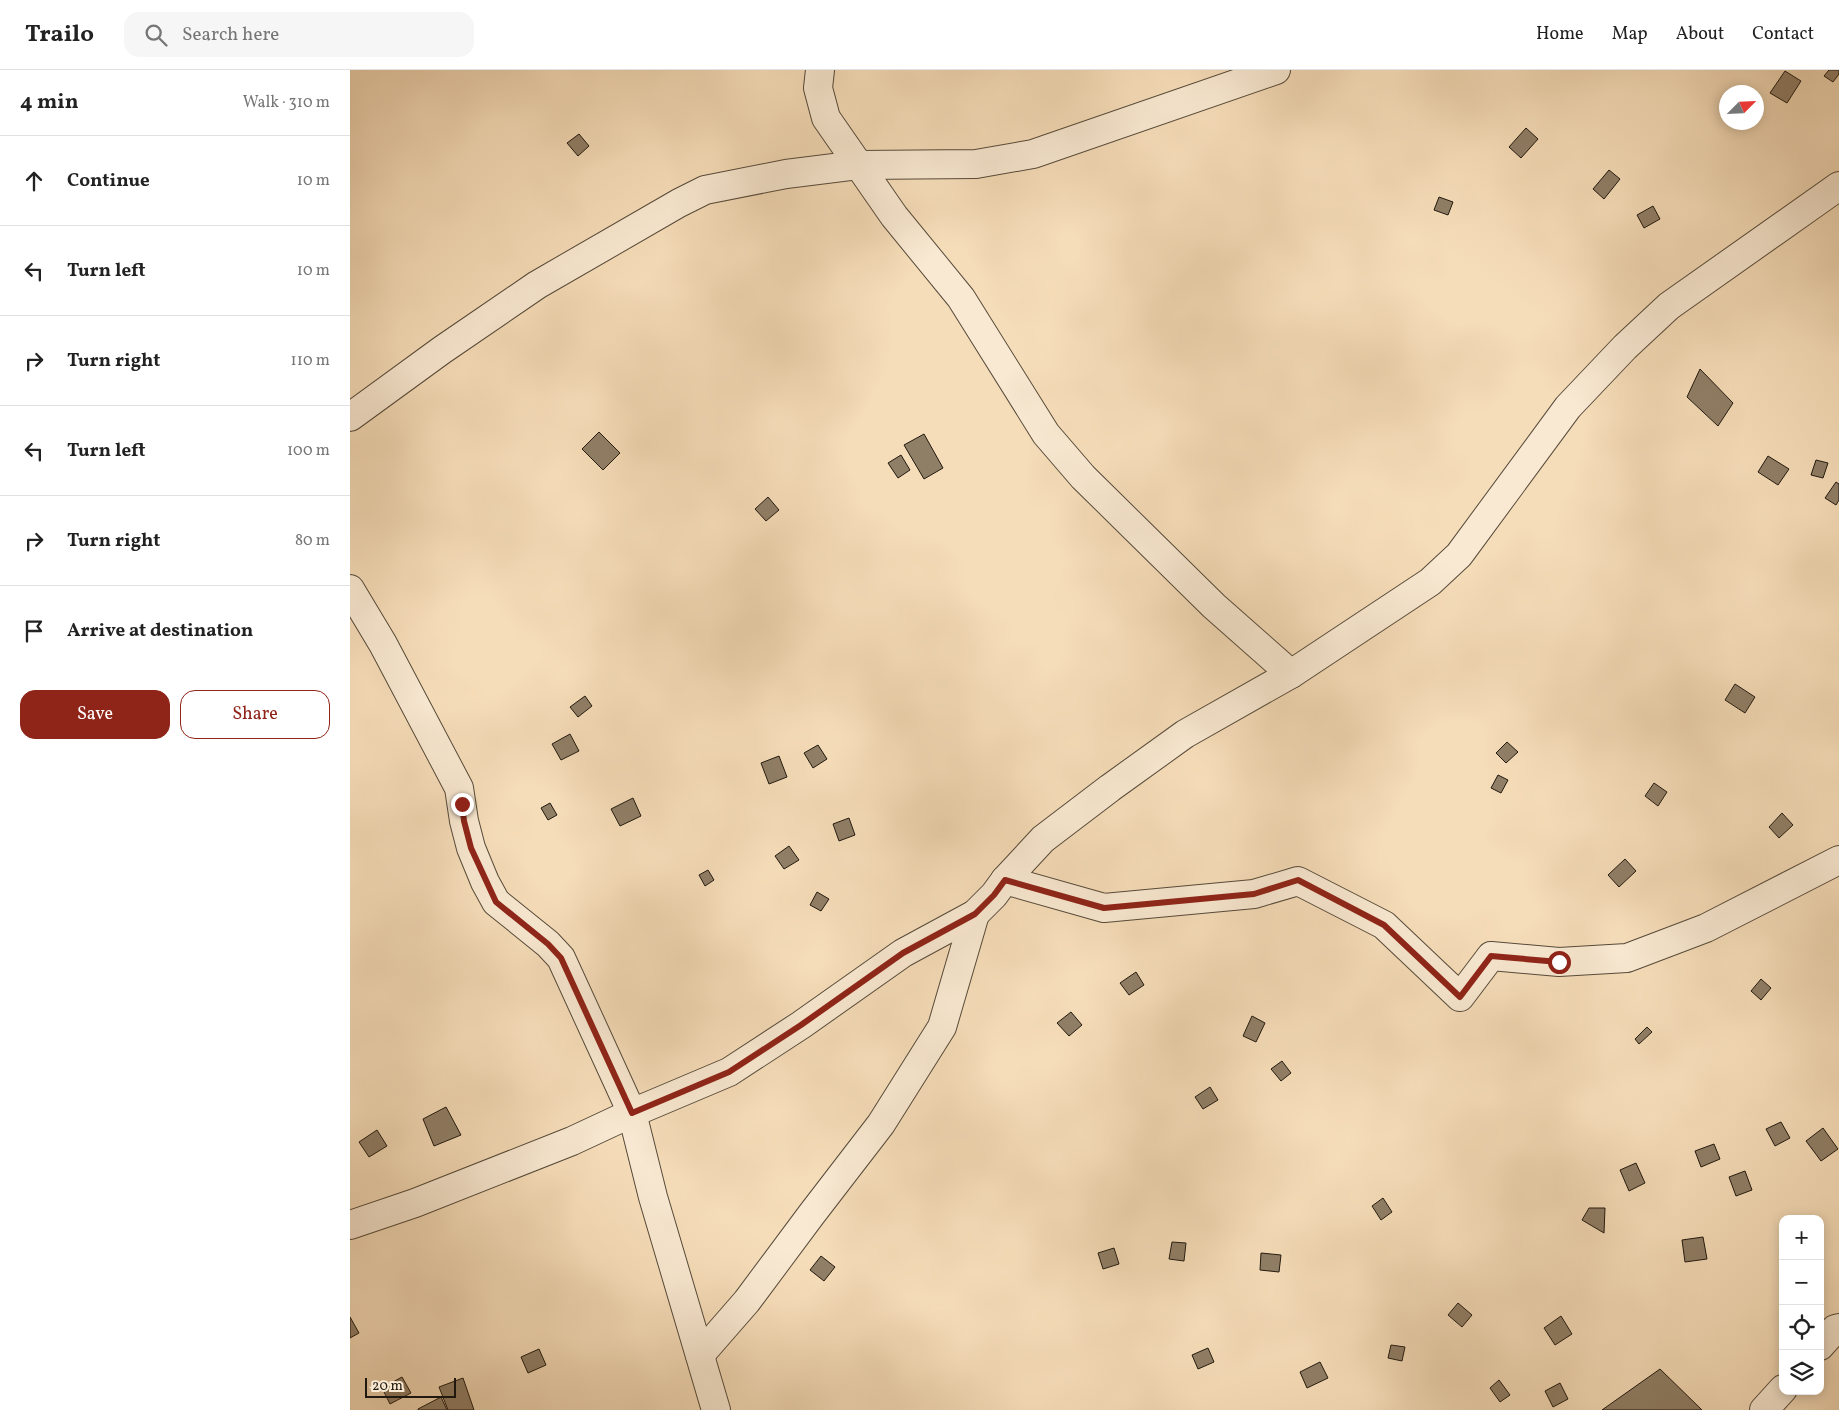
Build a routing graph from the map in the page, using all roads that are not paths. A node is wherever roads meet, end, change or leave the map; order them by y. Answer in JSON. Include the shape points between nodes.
{"nodes":[{"id":1,"x":820,"y":70,"type":"edge"},
{"id":2,"x":1276,"y":70,"type":"edge"},
{"id":3,"x":858,"y":165,"type":"junction"},
{"id":4,"x":1839,"y":186,"type":"edge"},
{"id":5,"x":350,"y":417,"type":"edge"},
{"id":6,"x":350,"y":589,"type":"edge"},
{"id":7,"x":1291,"y":674,"type":"junction"},
{"id":8,"x":1839,"y":860,"type":"edge"},
{"id":9,"x":1005,"y":880,"type":"junction"},
{"id":10,"x":975,"y":914,"type":"junction"},
{"id":11,"x":632,"y":1113,"type":"junction"},
{"id":12,"x":350,"y":1225,"type":"edge"},
{"id":13,"x":1839,"y":1328,"type":"edge"},
{"id":14,"x":1824,"y":1341,"type":"edge"},
{"id":15,"x":700,"y":1355,"type":"junction"},
{"id":16,"x":1779,"y":1393,"type":"edge"},
{"id":17,"x":716,"y":1410,"type":"edge"},
{"id":18,"x":1764,"y":1410,"type":"edge"}],
"edges":[{"from":1,"to":3,"type":"street","via":[[818,88],[826,118]]},
{"from":2,"to":3,"type":"street","via":[[1033,154],[976,164]]},
{"from":3,"to":5,"type":"street","via":[[786,174],[705,190],[536,285]]},
{"from":3,"to":7,"type":"street","via":[[894,216],[961,298],[1046,434],[1097,490],[1214,606]]},
{"from":4,"to":7,"type":"street","via":[[1669,306],[1625,347],[1568,407],[1459,555],[1430,582]]},
{"from":6,"to":11,"type":"street","via":[[383,644],[459,788],[471,848],[496,902],[561,958]]},
{"from":7,"to":9,"type":"street","via":[[1170,744],[1043,839]]},
{"from":8,"to":9,"type":"street","via":[[1706,928],[1627,958],[1559,962],[1491,956],[1460,997],[1384,925],[1298,880],[1254,894],[1104,908]]},
{"from":9,"to":10,"type":"street"},
{"from":10,"to":11,"type":"street","via":[[903,953],[729,1072]]},
{"from":10,"to":15,"type":"street","via":[[942,1027],[881,1124],[748,1300]]},
{"from":11,"to":12,"type":"street","via":[[572,1141]]},
{"from":11,"to":15,"type":"street","via":[[653,1197]]},
{"from":13,"to":14,"type":"street"},
{"from":15,"to":17,"type":"street"},
{"from":16,"to":18,"type":"street"}]}
